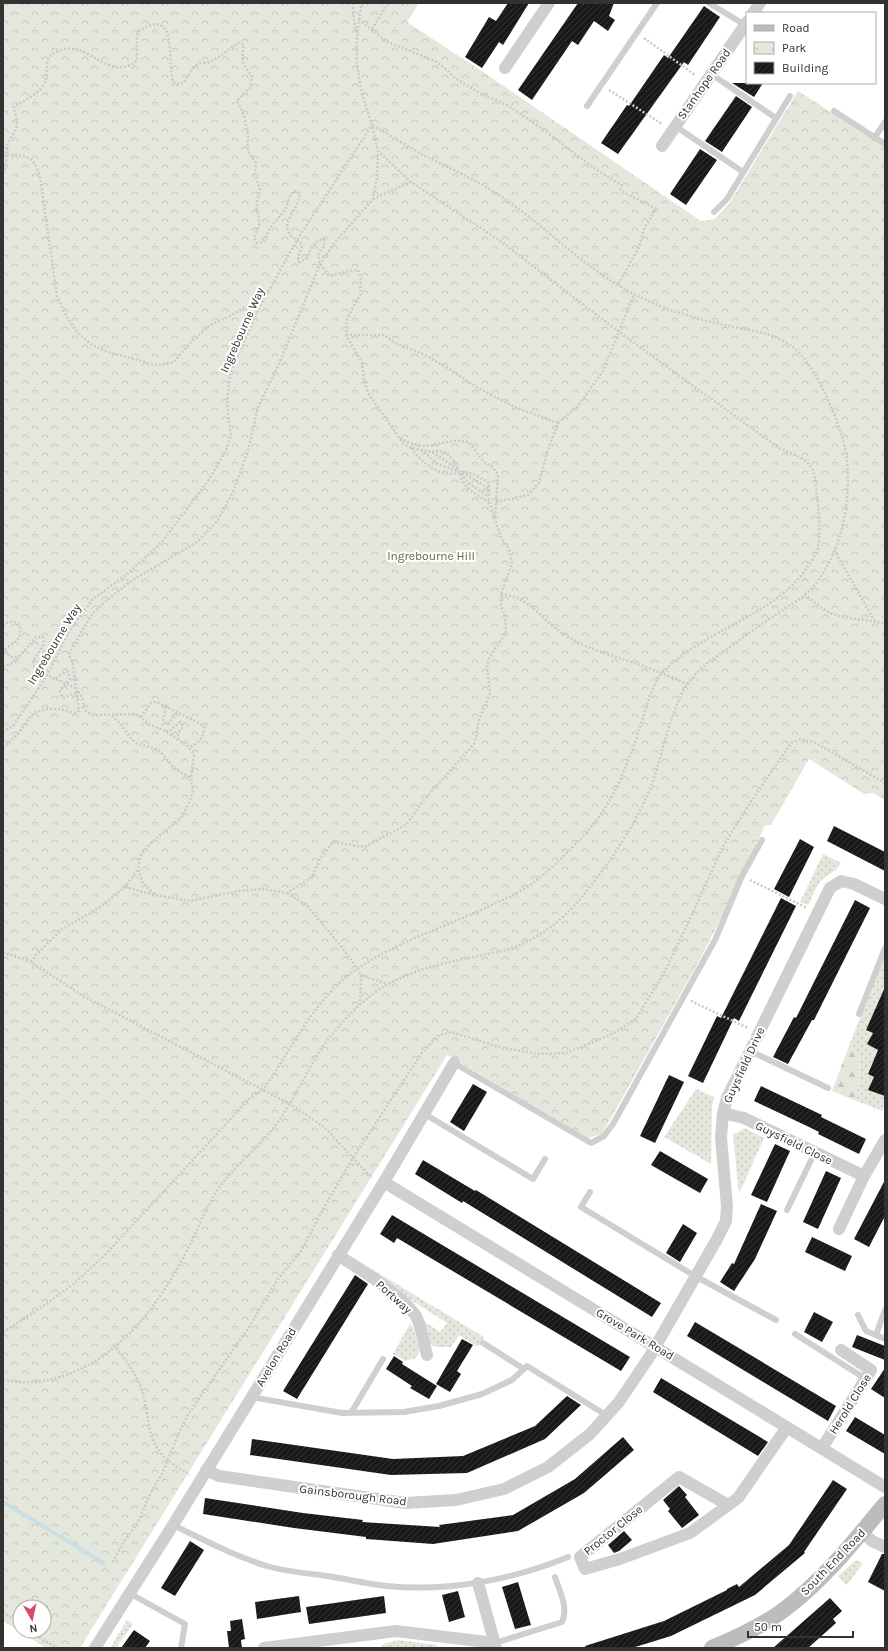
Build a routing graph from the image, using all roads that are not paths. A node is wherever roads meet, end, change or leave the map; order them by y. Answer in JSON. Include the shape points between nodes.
{"nodes":[{"id":1,"x":549,"y":3,"type":"edge"},
{"id":2,"x":657,"y":3,"type":"edge"},
{"id":3,"x":710,"y":3,"type":"edge"},
{"id":4,"x":760,"y":3,"type":"edge"},
{"id":5,"x":754,"y":12,"type":"edge"},
{"id":6,"x":746,"y":23,"type":"edge"},
{"id":7,"x":505,"y":68,"type":"dead end"},
{"id":8,"x":708,"y":78,"type":"junction"},
{"id":9,"x":790,"y":96,"type":"dead end"},
{"id":10,"x":588,"y":106,"type":"dead end"},
{"id":11,"x":834,"y":111,"type":"dead end"},
{"id":12,"x":776,"y":118,"type":"junction"},
{"id":13,"x":885,"y":122,"type":"edge"},
{"id":14,"x":674,"y":128,"type":"junction"},
{"id":15,"x":875,"y":137,"type":"junction"},
{"id":16,"x":885,"y":144,"type":"edge"},
{"id":17,"x":662,"y":146,"type":"dead end"},
{"id":18,"x":743,"y":172,"type":"junction"},
{"id":19,"x":714,"y":212,"type":"dead end"},
{"id":20,"x":762,"y":840,"type":"dead end"},
{"id":21,"x":885,"y":899,"type":"edge"},
{"id":22,"x":885,"y":948,"type":"edge"},
{"id":23,"x":859,"y":1014,"type":"dead end"},
{"id":24,"x":750,"y":1051,"type":"junction"},
{"id":25,"x":454,"y":1063,"type":"joint"},
{"id":26,"x":828,"y":1088,"type":"dead end"},
{"id":27,"x":423,"y":1113,"type":"junction"},
{"id":28,"x":723,"y":1113,"type":"junction"},
{"id":29,"x":885,"y":1140,"type":"edge"},
{"id":30,"x":815,"y":1152,"type":"junction"},
{"id":31,"x":545,"y":1159,"type":"dead end"},
{"id":32,"x":864,"y":1176,"type":"junction"},
{"id":33,"x":384,"y":1182,"type":"junction"},
{"id":34,"x":590,"y":1192,"type":"dead end"},
{"id":35,"x":787,"y":1210,"type":"dead end"},
{"id":36,"x":839,"y":1229,"type":"dead end"},
{"id":37,"x":338,"y":1256,"type":"junction"},
{"id":38,"x":695,"y":1276,"type":"junction"},
{"id":39,"x":885,"y":1310,"type":"edge"},
{"id":40,"x":858,"y":1315,"type":"dead end"},
{"id":41,"x":776,"y":1320,"type":"dead end"},
{"id":42,"x":795,"y":1334,"type":"dead end"},
{"id":43,"x":876,"y":1335,"type":"junction"},
{"id":44,"x":885,"y":1339,"type":"edge"},
{"id":45,"x":483,"y":1343,"type":"dead end"},
{"id":46,"x":655,"y":1346,"type":"junction"},
{"id":47,"x":841,"y":1350,"type":"dead end"},
{"id":48,"x":427,"y":1355,"type":"dead end"},
{"id":49,"x":383,"y":1359,"type":"dead end"},
{"id":50,"x":524,"y":1369,"type":"junction"},
{"id":51,"x":866,"y":1379,"type":"junction"},
{"id":52,"x":251,"y":1397,"type":"junction"},
{"id":53,"x":351,"y":1413,"type":"junction"},
{"id":54,"x":606,"y":1415,"type":"junction"},
{"id":55,"x":787,"y":1427,"type":"junction"},
{"id":56,"x":822,"y":1448,"type":"junction"},
{"id":57,"x":206,"y":1470,"type":"junction"},
{"id":58,"x":885,"y":1487,"type":"edge"},
{"id":59,"x":885,"y":1504,"type":"edge"},
{"id":60,"x":728,"y":1505,"type":"junction"},
{"id":61,"x":173,"y":1525,"type":"junction"},
{"id":62,"x":862,"y":1532,"type":"junction"},
{"id":63,"x":885,"y":1547,"type":"edge"},
{"id":64,"x":568,"y":1557,"type":"dead end"},
{"id":65,"x":555,"y":1576,"type":"dead end"},
{"id":66,"x":478,"y":1583,"type":"junction"},
{"id":67,"x":130,"y":1593,"type":"junction"},
{"id":68,"x":495,"y":1646,"type":"edge"},
{"id":69,"x":95,"y":1648,"type":"edge"},
{"id":70,"x":181,"y":1648,"type":"edge"},
{"id":71,"x":264,"y":1648,"type":"edge"},
{"id":72,"x":712,"y":1648,"type":"edge"}],
"edges":[{"from":1,"to":7,"type":"street"},
{"from":2,"to":10,"type":"lane"},
{"from":3,"to":6,"type":"lane"},
{"from":4,"to":5,"type":"street"},
{"from":6,"to":8,"type":"street","name":"Stanhope Road"},
{"from":8,"to":12,"type":"lane"},
{"from":8,"to":14,"type":"street","name":"Stanhope Road"},
{"from":9,"to":12,"type":"lane"},
{"from":11,"to":15,"type":"lane"},
{"from":12,"to":18,"type":"lane"},
{"from":13,"to":15,"type":"lane"},
{"from":14,"to":17,"type":"street","name":"Stanhope Road"},
{"from":14,"to":18,"type":"lane"},
{"from":15,"to":16,"type":"lane"},
{"from":18,"to":19,"type":"lane","via":[[727,199]]},
{"from":20,"to":25,"type":"lane","via":[[742,876],[715,940],[604,1136],[591,1143]]},
{"from":21,"to":24,"type":"street","name":"Guysfield Drive","via":[[854,884],[841,881],[830,888]]},
{"from":22,"to":23,"type":"lane"},
{"from":24,"to":26,"type":"lane"},
{"from":24,"to":28,"type":"street","name":"Guysfield Drive","via":[[727,1098]]},
{"from":25,"to":27,"type":"street","name":"Avelon Road"},
{"from":27,"to":31,"type":"lane","via":[[532,1179]]},
{"from":27,"to":33,"type":"street","name":"Avelon Road"},
{"from":28,"to":30,"type":"street","name":"Guysfield Close","via":[[744,1118]]},
{"from":28,"to":38,"type":"street","name":"Guysfield Drive","via":[[721,1138],[726,1221]]},
{"from":29,"to":32,"type":"street"},
{"from":30,"to":32,"type":"street","name":"Guysfield Close"},
{"from":30,"to":35,"type":"lane"},
{"from":32,"to":36,"type":"street"},
{"from":33,"to":37,"type":"street","name":"Avelon Road"},
{"from":33,"to":46,"type":"street","name":"Grove Park Road"},
{"from":34,"to":38,"type":"lane","via":[[581,1208]]},
{"from":37,"to":48,"type":"street","name":"Portway","via":[[401,1300],[416,1317]]},
{"from":37,"to":52,"type":"street","name":"Avelon Road"},
{"from":38,"to":41,"type":"lane"},
{"from":38,"to":46,"type":"street","name":"Guysfield Drive"},
{"from":39,"to":43,"type":"lane"},
{"from":40,"to":43,"type":"lane","via":[[866,1330]]},
{"from":42,"to":51,"type":"lane"},
{"from":43,"to":44,"type":"lane"},
{"from":45,"to":50,"type":"lane"},
{"from":46,"to":54,"type":"street","name":"Gainsborough Road","via":[[619,1402]]},
{"from":46,"to":55,"type":"street","name":"Grove Park Road"},
{"from":47,"to":51,"type":"street","name":"Herold Close","via":[[871,1370]]},
{"from":49,"to":53,"type":"lane"},
{"from":50,"to":53,"type":"lane","via":[[512,1380],[482,1394],[439,1406],[404,1412]]},
{"from":50,"to":54,"type":"lane","via":[[527,1366]]},
{"from":51,"to":56,"type":"street","name":"Herold Close"},
{"from":52,"to":53,"type":"lane","via":[[342,1414]]},
{"from":52,"to":57,"type":"street","name":"Avelon Road"},
{"from":54,"to":57,"type":"street","name":"Gainsborough Road","via":[[590,1434],[548,1467],[504,1490],[456,1500],[405,1503],[219,1476]]},
{"from":55,"to":56,"type":"street","name":"Grove Park Road"},
{"from":55,"to":60,"type":"street","name":"Proctor Close","via":[[738,1498]]},
{"from":56,"to":58,"type":"street","name":"Grove Park Road"},
{"from":57,"to":61,"type":"street","name":"Avelon Road"},
{"from":59,"to":62,"type":"street","name":"South End Road"},
{"from":60,"to":60,"type":"street","name":"Proctor Close","via":[[690,1533],[620,1559],[585,1569],[580,1557],[679,1477]]},
{"from":61,"to":66,"type":"lane","via":[[224,1550],[269,1566],[387,1586],[420,1587]]},
{"from":61,"to":67,"type":"street","name":"Avelon Road"},
{"from":62,"to":63,"type":"street","via":[[872,1541]]},
{"from":62,"to":72,"type":"street","name":"South End Road","via":[[832,1567],[780,1613],[732,1640]]},
{"from":64,"to":66,"type":"lane","via":[[540,1568]]},
{"from":65,"to":68,"type":"lane","via":[[564,1610],[562,1622]]},
{"from":66,"to":68,"type":"street"},
{"from":67,"to":69,"type":"street","name":"Avelon Road"},
{"from":67,"to":70,"type":"lane","via":[[185,1624]]},
{"from":68,"to":71,"type":"street","via":[[396,1631]]}]}
